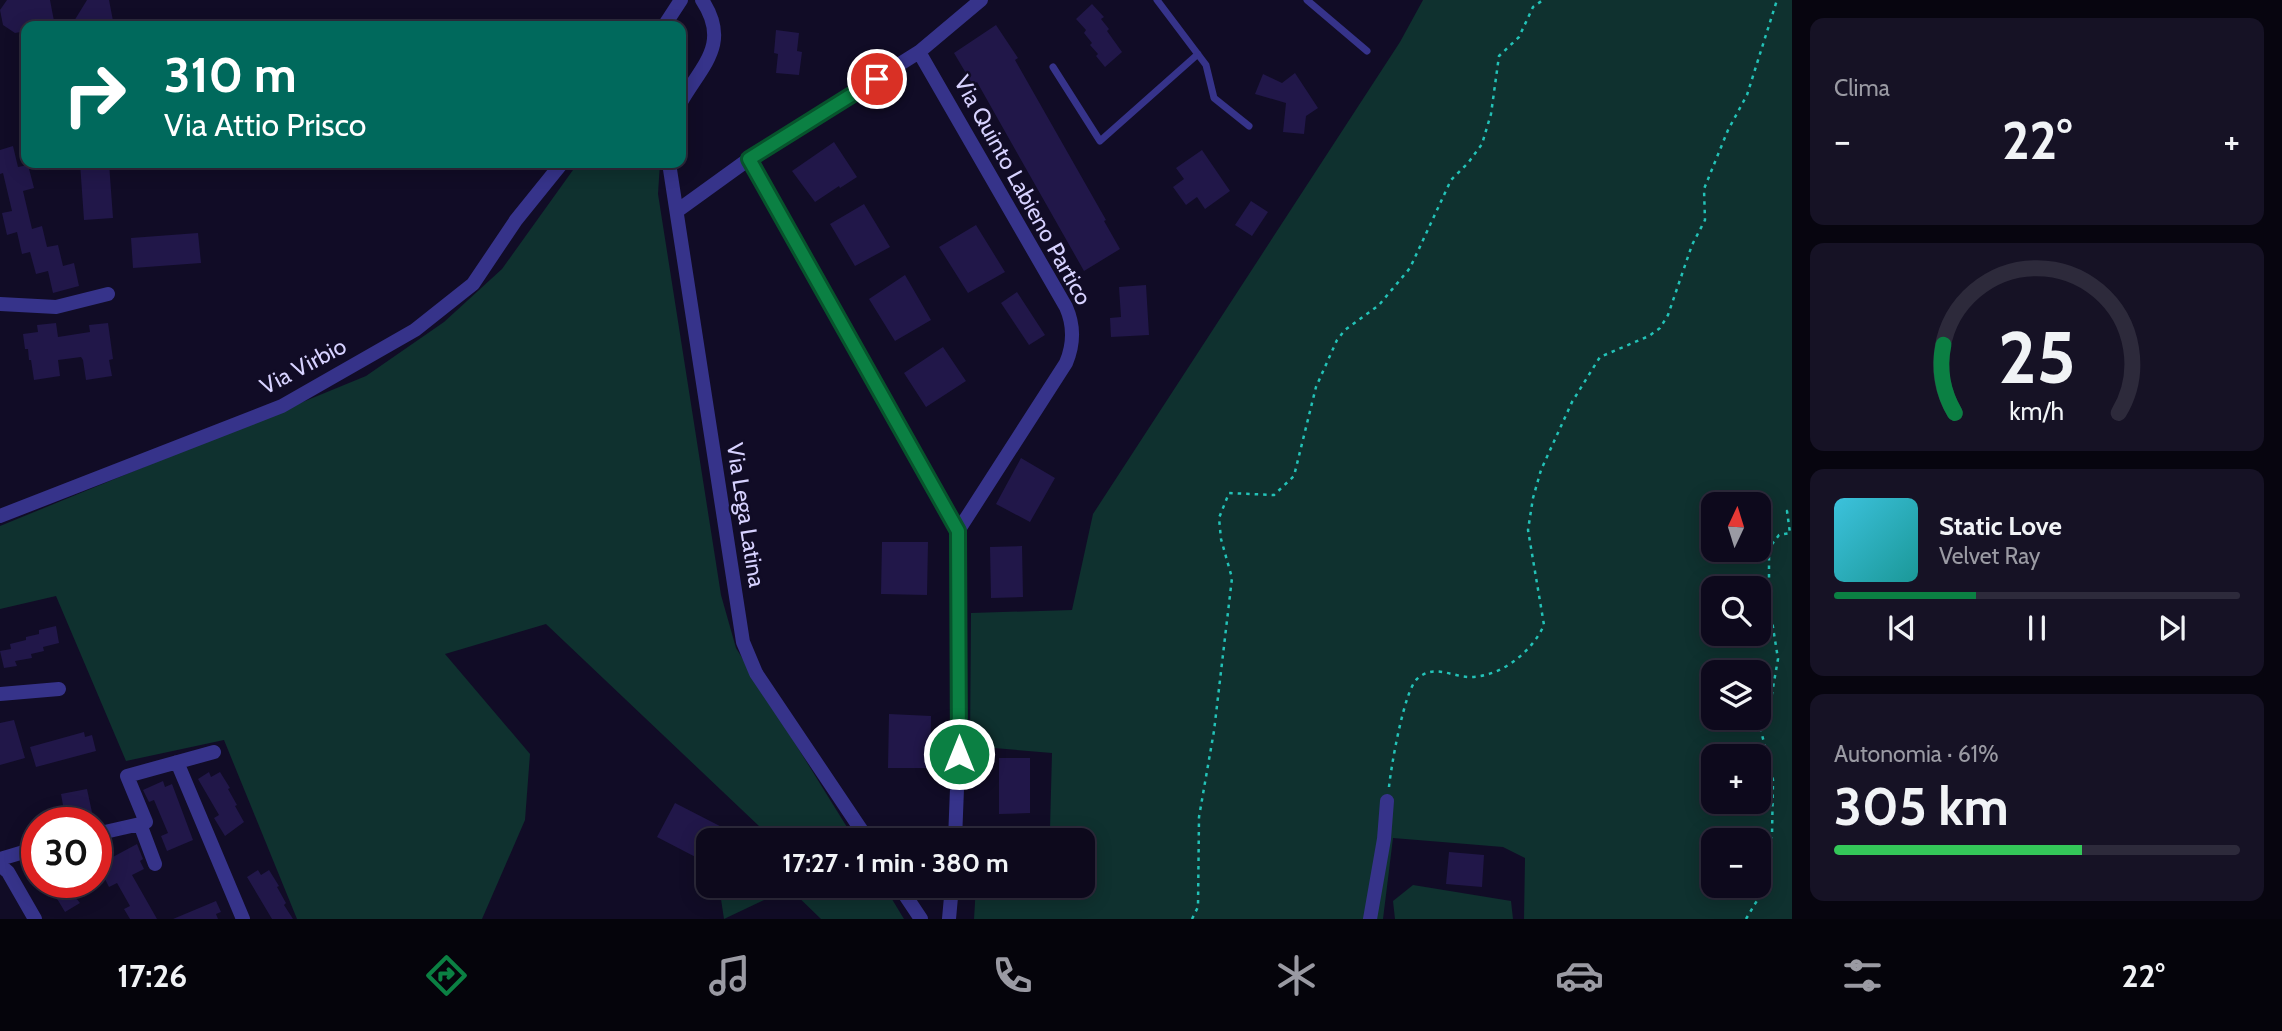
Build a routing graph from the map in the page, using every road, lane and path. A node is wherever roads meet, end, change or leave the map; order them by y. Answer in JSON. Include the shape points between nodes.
{"nodes":[{"id":1,"x":681,"y":0,"type":"edge"},
{"id":2,"x":702,"y":0,"type":"edge"},
{"id":3,"x":981,"y":0,"type":"edge"},
{"id":4,"x":1157,"y":0,"type":"edge"},
{"id":5,"x":1307,"y":0,"type":"edge"},
{"id":6,"x":1543,"y":0,"type":"edge"},
{"id":7,"x":1777,"y":0,"type":"edge"},
{"id":8,"x":667,"y":21,"type":"edge"},
{"id":9,"x":1367,"y":51,"type":"dead end"},
{"id":10,"x":919,"y":52,"type":"junction"},
{"id":11,"x":1198,"y":54,"type":"junction"},
{"id":12,"x":1053,"y":67,"type":"dead end"},
{"id":13,"x":686,"y":95,"type":"edge"},
{"id":14,"x":1249,"y":126,"type":"dead end"},
{"id":15,"x":749,"y":159,"type":"junction"},
{"id":16,"x":558,"y":168,"type":"edge"},
{"id":17,"x":670,"y":168,"type":"edge"},
{"id":18,"x":677,"y":211,"type":"junction"},
{"id":19,"x":108,"y":294,"type":"dead end"},
{"id":20,"x":0,"y":304,"type":"edge"},
{"id":21,"x":1792,"y":511,"type":"edge"},
{"id":22,"x":0,"y":516,"type":"edge"},
{"id":23,"x":958,"y":531,"type":"junction"},
{"id":24,"x":59,"y":689,"type":"dead end"},
{"id":25,"x":0,"y":694,"type":"edge"},
{"id":26,"x":1771,"y":699,"type":"edge"},
{"id":27,"x":1761,"y":730,"type":"edge"},
{"id":28,"x":215,"y":752,"type":"dead end"},
{"id":29,"x":177,"y":762,"type":"junction"},
{"id":30,"x":1387,"y":801,"type":"joint"},
{"id":31,"x":140,"y":824,"type":"junction"},
{"id":32,"x":860,"y":828,"type":"edge"},
{"id":33,"x":955,"y":828,"type":"edge"},
{"id":34,"x":112,"y":830,"type":"edge"},
{"id":35,"x":21,"y":853,"type":"edge"},
{"id":36,"x":0,"y":859,"type":"edge"},
{"id":37,"x":155,"y":864,"type":"dead end"},
{"id":38,"x":0,"y":865,"type":"edge"},
{"id":39,"x":907,"y":898,"type":"edge"},
{"id":40,"x":950,"y":898,"type":"edge"},
{"id":41,"x":35,"y":919,"type":"edge"},
{"id":42,"x":243,"y":919,"type":"edge"},
{"id":43,"x":921,"y":919,"type":"edge"},
{"id":44,"x":949,"y":919,"type":"edge"},
{"id":45,"x":1192,"y":919,"type":"edge"},
{"id":46,"x":1370,"y":919,"type":"edge"},
{"id":47,"x":1746,"y":919,"type":"edge"}],
"edges":[{"from":1,"to":8,"type":"street"},
{"from":2,"to":13,"type":"street","via":[[713,24],[713,49]]},
{"from":3,"to":10,"type":"street"},
{"from":4,"to":11,"type":"lane"},
{"from":5,"to":9,"type":"lane"},
{"from":6,"to":45,"type":"path","via":[[1533,7],[1519,37],[1499,56],[1482,144],[1451,180],[1410,268],[1379,305],[1337,340],[1317,387],[1294,476],[1274,495],[1229,493],[1219,517],[1232,578],[1199,817],[1198,907]]},
{"from":7,"to":30,"type":"path","via":[[1747,95],[1704,189],[1705,220],[1668,314],[1649,336],[1600,357],[1572,402],[1541,470],[1528,530],[1544,625],[1539,637],[1503,668],[1472,677],[1436,671],[1418,677],[1408,693]]},
{"from":10,"to":15,"type":"street"},
{"from":10,"to":23,"type":"street","name":"Via Quinto Labieno Partico","via":[[1066,307],[1072,335],[1066,362]]},
{"from":11,"to":12,"type":"lane","via":[[1100,141]]},
{"from":11,"to":14,"type":"lane","via":[[1208,71],[1214,98]]},
{"from":15,"to":18,"type":"street"},
{"from":15,"to":23,"type":"street"},
{"from":16,"to":22,"type":"street","name":"Via Virbio","via":[[473,284],[415,330],[282,406]]},
{"from":17,"to":18,"type":"street","name":"Via Lega Latina"},
{"from":18,"to":32,"type":"street","name":"Via Lega Latina","via":[[743,642],[756,673]]},
{"from":19,"to":20,"type":"street","via":[[56,307]]},
{"from":21,"to":26,"type":"path","via":[[1787,511],[1790,533],[1779,535],[1769,548],[1769,602],[1778,660]]},
{"from":23,"to":33,"type":"street"},
{"from":24,"to":25,"type":"street"},
{"from":27,"to":47,"type":"path","via":[[1773,780],[1772,835],[1767,884]]},
{"from":28,"to":29,"type":"street"},
{"from":29,"to":31,"type":"street","via":[[127,776],[146,822]]},
{"from":29,"to":42,"type":"street"},
{"from":30,"to":46,"type":"street"},
{"from":31,"to":34,"type":"street"},
{"from":31,"to":37,"type":"street"},
{"from":35,"to":36,"type":"street"},
{"from":38,"to":41,"type":"street"},
{"from":39,"to":43,"type":"street"},
{"from":40,"to":44,"type":"street"}]}
